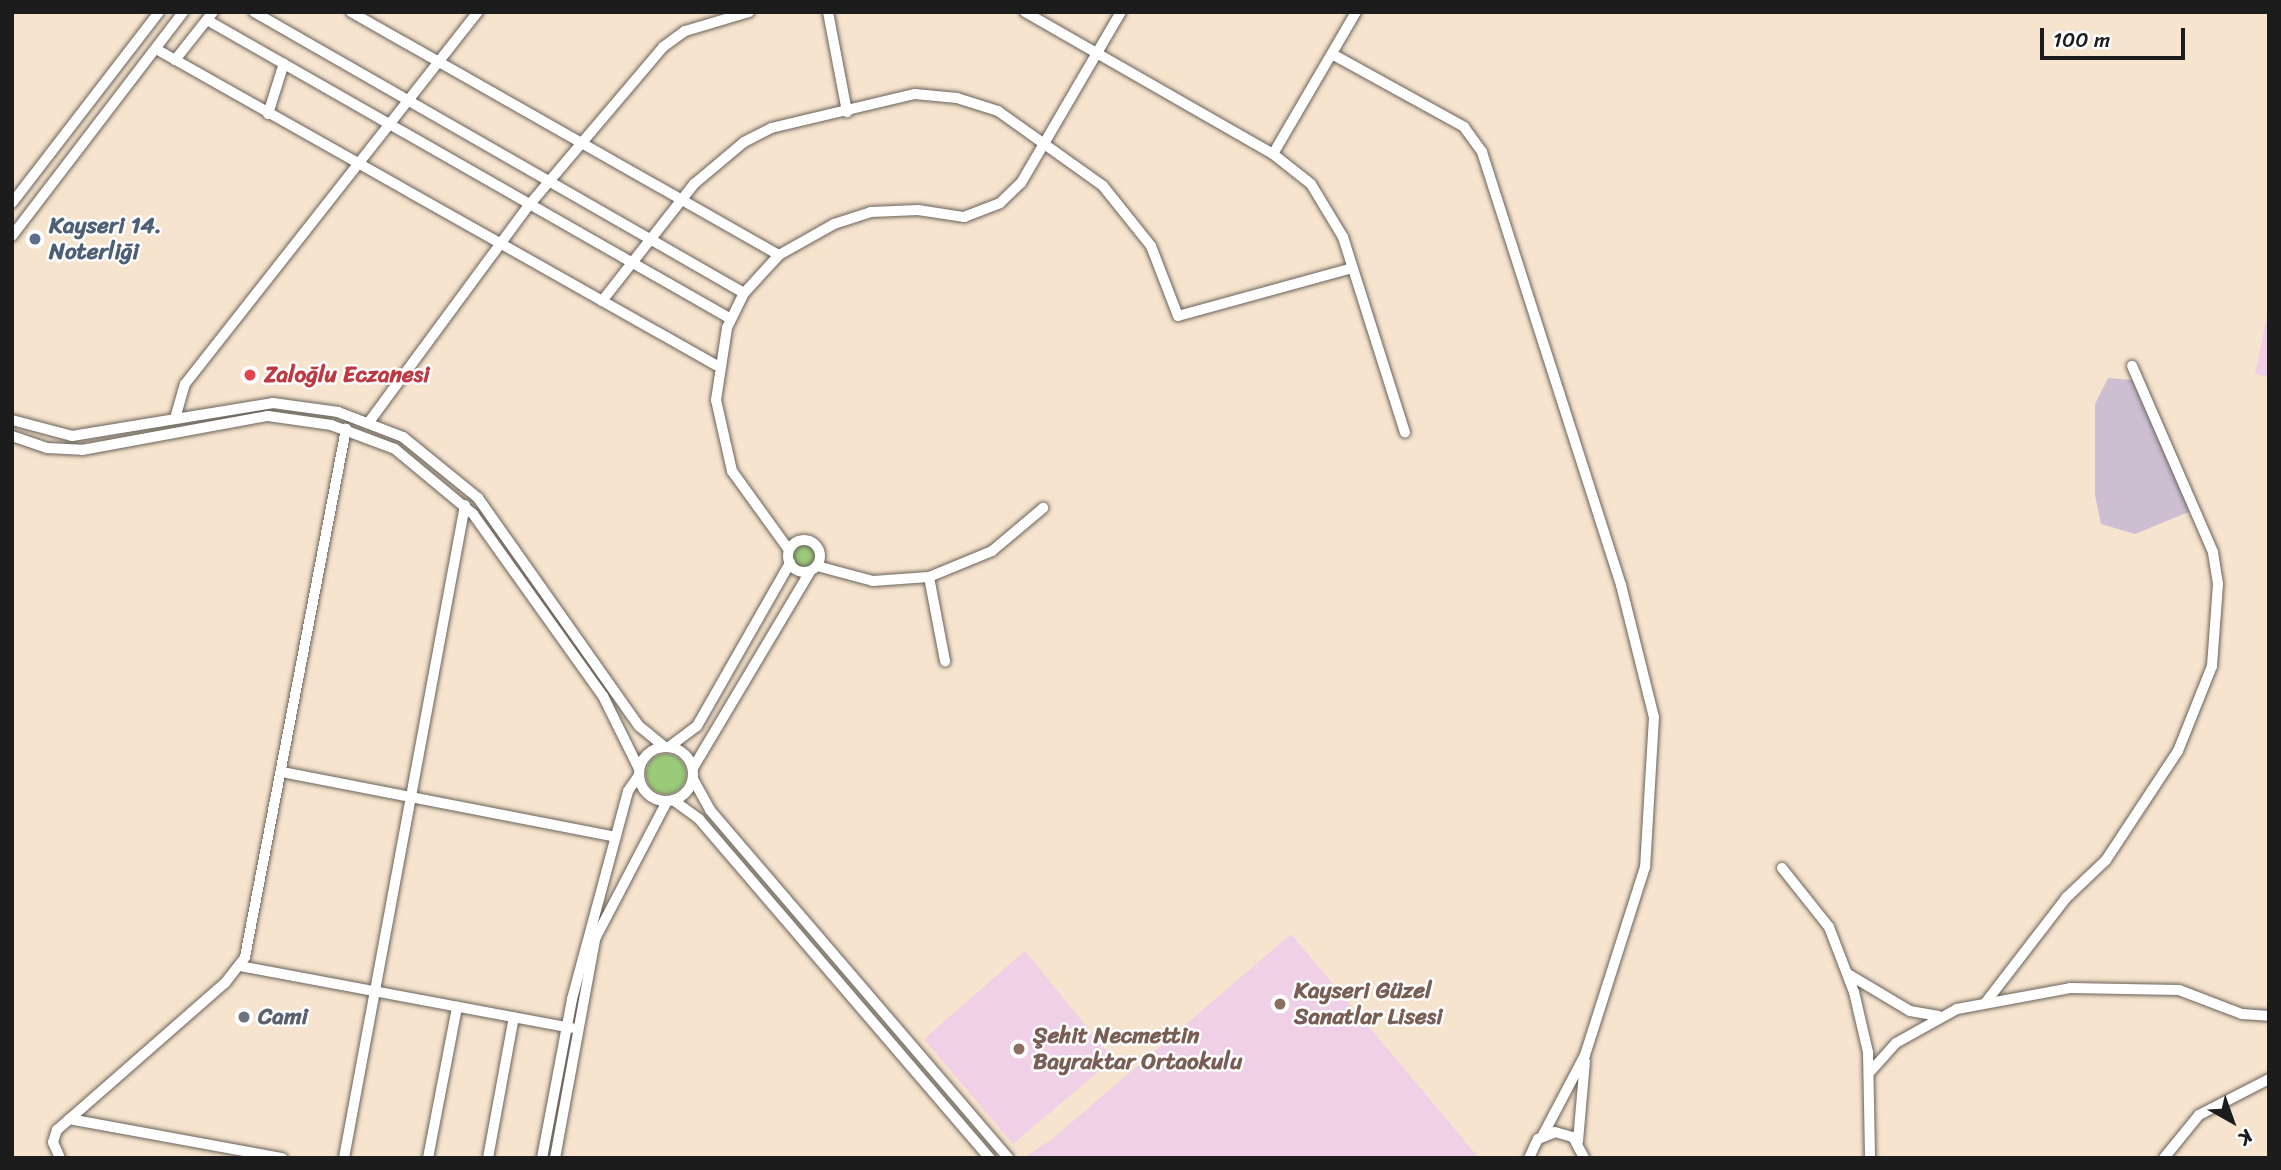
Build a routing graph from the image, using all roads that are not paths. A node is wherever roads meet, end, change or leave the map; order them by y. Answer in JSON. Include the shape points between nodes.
{"nodes":[{"id":1,"x":159,"y":12,"type":"edge"},
{"id":2,"x":183,"y":12,"type":"edge"},
{"id":3,"x":254,"y":12,"type":"edge"},
{"id":4,"x":351,"y":12,"type":"edge"},
{"id":5,"x":478,"y":12,"type":"edge"},
{"id":6,"x":749,"y":12,"type":"edge"},
{"id":7,"x":828,"y":12,"type":"edge"},
{"id":8,"x":1025,"y":12,"type":"edge"},
{"id":9,"x":1121,"y":12,"type":"edge"},
{"id":10,"x":1356,"y":12,"type":"edge"},
{"id":11,"x":210,"y":16,"type":"edge"},
{"id":12,"x":156,"y":49,"type":"junction"},
{"id":13,"x":1097,"y":54,"type":"junction"},
{"id":14,"x":1332,"y":54,"type":"junction"},
{"id":15,"x":176,"y":60,"type":"junction"},
{"id":16,"x":437,"y":60,"type":"junction"},
{"id":17,"x":284,"y":63,"type":"junction"},
{"id":18,"x":407,"y":100,"type":"junction"},
{"id":19,"x":847,"y":112,"type":"junction"},
{"id":20,"x":268,"y":114,"type":"junction"},
{"id":21,"x":389,"y":123,"type":"junction"},
{"id":22,"x":580,"y":140,"type":"junction"},
{"id":23,"x":1044,"y":143,"type":"junction"},
{"id":24,"x":1273,"y":154,"type":"junction"},
{"id":25,"x":358,"y":164,"type":"junction"},
{"id":26,"x":548,"y":180,"type":"junction"},
{"id":27,"x":681,"y":198,"type":"junction"},
{"id":28,"x":12,"y":203,"type":"edge"},
{"id":29,"x":530,"y":204,"type":"junction"},
{"id":30,"x":12,"y":236,"type":"edge"},
{"id":31,"x":649,"y":238,"type":"junction"},
{"id":32,"x":499,"y":243,"type":"junction"},
{"id":33,"x":779,"y":255,"type":"junction"},
{"id":34,"x":631,"y":262,"type":"junction"},
{"id":35,"x":1352,"y":268,"type":"junction"},
{"id":36,"x":744,"y":293,"type":"junction"},
{"id":37,"x":602,"y":301,"type":"junction"},
{"id":38,"x":731,"y":319,"type":"junction"},
{"id":39,"x":716,"y":365,"type":"junction"},
{"id":40,"x":2132,"y":366,"type":"dead end"},
{"id":41,"x":176,"y":415,"type":"junction"},
{"id":42,"x":12,"y":420,"type":"edge"},
{"id":43,"x":369,"y":422,"type":"junction"},
{"id":44,"x":346,"y":429,"type":"junction"},
{"id":45,"x":1405,"y":432,"type":"dead end"},
{"id":46,"x":12,"y":436,"type":"edge"},
{"id":47,"x":465,"y":505,"type":"junction"},
{"id":48,"x":1043,"y":508,"type":"dead end"},
{"id":49,"x":789,"y":550,"type":"junction"},
{"id":50,"x":790,"y":564,"type":"junction"},
{"id":51,"x":813,"y":569,"type":"junction"},
{"id":52,"x":929,"y":577,"type":"junction"},
{"id":53,"x":945,"y":661,"type":"dead end"},
{"id":54,"x":667,"y":747,"type":"junction"},
{"id":55,"x":282,"y":772,"type":"junction"},
{"id":56,"x":639,"y":772,"type":"junction"},
{"id":57,"x":693,"y":774,"type":"junction"},
{"id":58,"x":412,"y":798,"type":"junction"},
{"id":59,"x":670,"y":801,"type":"junction"},
{"id":60,"x":616,"y":837,"type":"junction"},
{"id":61,"x":1782,"y":868,"type":"dead end"},
{"id":62,"x":240,"y":966,"type":"junction"},
{"id":63,"x":1848,"y":974,"type":"junction"},
{"id":64,"x":374,"y":992,"type":"junction"},
{"id":65,"x":1986,"y":1002,"type":"junction"},
{"id":66,"x":457,"y":1007,"type":"junction"},
{"id":67,"x":1946,"y":1015,"type":"junction"},
{"id":68,"x":2269,"y":1016,"type":"edge"},
{"id":69,"x":514,"y":1017,"type":"junction"},
{"id":70,"x":567,"y":1027,"type":"junction"},
{"id":71,"x":579,"y":1029,"type":"junction"},
{"id":72,"x":1585,"y":1055,"type":"junction"},
{"id":73,"x":1868,"y":1073,"type":"junction"},
{"id":74,"x":2269,"y":1079,"type":"edge"},
{"id":75,"x":69,"y":1119,"type":"junction"},
{"id":76,"x":1543,"y":1135,"type":"junction"},
{"id":77,"x":1578,"y":1141,"type":"junction"},
{"id":78,"x":1585,"y":1156,"type":"edge"},
{"id":79,"x":1528,"y":1157,"type":"edge"},
{"id":80,"x":60,"y":1158,"type":"edge"},
{"id":81,"x":282,"y":1158,"type":"edge"},
{"id":82,"x":344,"y":1158,"type":"edge"},
{"id":83,"x":428,"y":1158,"type":"edge"},
{"id":84,"x":488,"y":1158,"type":"edge"},
{"id":85,"x":542,"y":1158,"type":"edge"},
{"id":86,"x":555,"y":1158,"type":"edge"},
{"id":87,"x":990,"y":1158,"type":"edge"},
{"id":88,"x":1008,"y":1158,"type":"edge"},
{"id":89,"x":1870,"y":1158,"type":"edge"},
{"id":90,"x":2164,"y":1158,"type":"edge"}],
"edges":[{"from":1,"to":28,"type":"street"},
{"from":2,"to":12,"type":"street"},
{"from":3,"to":18,"type":"street"},
{"from":4,"to":16,"type":"street"},
{"from":5,"to":16,"type":"street"},
{"from":6,"to":22,"type":"street","via":[[676,36]]},
{"from":7,"to":19,"type":"street"},
{"from":8,"to":13,"type":"street"},
{"from":9,"to":13,"type":"street"},
{"from":10,"to":14,"type":"street"},
{"from":11,"to":15,"type":"street"},
{"from":11,"to":17,"type":"street"},
{"from":12,"to":15,"type":"street"},
{"from":12,"to":30,"type":"street"},
{"from":13,"to":23,"type":"street"},
{"from":13,"to":24,"type":"street"},
{"from":14,"to":24,"type":"street"},
{"from":14,"to":72,"type":"street","via":[[1450,118],[1482,152],[1621,584],[1654,717],[1645,867]]},
{"from":15,"to":20,"type":"street"},
{"from":16,"to":18,"type":"street"},
{"from":16,"to":22,"type":"street"},
{"from":17,"to":20,"type":"street"},
{"from":17,"to":21,"type":"street"},
{"from":18,"to":21,"type":"street"},
{"from":18,"to":26,"type":"street"},
{"from":19,"to":23,"type":"street","via":[[915,94],[943,96],[998,111]]},
{"from":19,"to":27,"type":"street","via":[[757,135],[720,159]]},
{"from":20,"to":25,"type":"street"},
{"from":21,"to":25,"type":"street"},
{"from":21,"to":29,"type":"street"},
{"from":22,"to":26,"type":"street"},
{"from":22,"to":27,"type":"street"},
{"from":23,"to":33,"type":"street","via":[[1015,190],[984,212],[964,217],[918,210],[871,212],[813,234]]},
{"from":23,"to":35,"type":"street","via":[[1103,186],[1135,220],[1158,259],[1178,316]]},
{"from":24,"to":35,"type":"street","via":[[1320,195]]},
{"from":25,"to":32,"type":"street"},
{"from":25,"to":41,"type":"street","via":[[185,384]]},
{"from":26,"to":29,"type":"street"},
{"from":26,"to":31,"type":"street"},
{"from":27,"to":31,"type":"street"},
{"from":27,"to":33,"type":"street"},
{"from":29,"to":32,"type":"street"},
{"from":29,"to":34,"type":"street"},
{"from":31,"to":34,"type":"street"},
{"from":31,"to":36,"type":"street"},
{"from":32,"to":37,"type":"street"},
{"from":32,"to":43,"type":"street"},
{"from":33,"to":36,"type":"street"},
{"from":34,"to":37,"type":"street"},
{"from":34,"to":38,"type":"street"},
{"from":35,"to":45,"type":"street"},
{"from":36,"to":38,"type":"street"},
{"from":37,"to":39,"type":"street"},
{"from":38,"to":39,"type":"street"},
{"from":39,"to":49,"type":"street","via":[[717,423],[728,460],[750,502]]},
{"from":40,"to":65,"type":"street","via":[[2213,552],[2218,584],[2212,666],[2178,751],[2106,860],[2066,898]]},
{"from":41,"to":42,"type":"street","via":[[64,436]]},
{"from":41,"to":43,"type":"street","via":[[273,403]]},
{"from":43,"to":54,"type":"street","via":[[431,455],[478,498],[639,726]]},
{"from":44,"to":46,"type":"street","via":[[247,417],[71,450]]},
{"from":44,"to":47,"type":"street","via":[[408,456]]},
{"from":44,"to":55,"type":"street"},
{"from":47,"to":56,"type":"street","via":[[603,696]]},
{"from":47,"to":58,"type":"street"},
{"from":48,"to":52,"type":"street","via":[[992,551]]},
{"from":49,"to":50,"type":"street"},
{"from":49,"to":51,"type":"street","via":[[799,540],[812,542],[820,553]]},
{"from":50,"to":51,"type":"street"},
{"from":50,"to":54,"type":"street","via":[[697,726]]},
{"from":51,"to":52,"type":"street","via":[[873,581]]},
{"from":51,"to":57,"type":"street"},
{"from":52,"to":53,"type":"street"},
{"from":54,"to":56,"type":"street","via":[[648,753]]},
{"from":54,"to":57,"type":"street","via":[[682,752]]},
{"from":55,"to":58,"type":"street"},
{"from":55,"to":62,"type":"street","via":[[249,946]]},
{"from":56,"to":59,"type":"street","via":[[650,796]]},
{"from":56,"to":60,"type":"street"},
{"from":57,"to":59,"type":"street"},
{"from":57,"to":88,"type":"street","via":[[710,810]]},
{"from":58,"to":60,"type":"street"},
{"from":58,"to":64,"type":"street"},
{"from":59,"to":71,"type":"street","via":[[598,929]]},
{"from":59,"to":87,"type":"street","via":[[699,819]]},
{"from":60,"to":70,"type":"street"},
{"from":61,"to":63,"type":"street","via":[[1829,927]]},
{"from":62,"to":64,"type":"street"},
{"from":62,"to":75,"type":"street"},
{"from":63,"to":67,"type":"street","via":[[1910,1011]]},
{"from":63,"to":73,"type":"street"},
{"from":64,"to":66,"type":"street"},
{"from":64,"to":82,"type":"street"},
{"from":65,"to":67,"type":"street"},
{"from":65,"to":68,"type":"street","via":[[2125,985],[2192,993],[2242,1014]]},
{"from":66,"to":69,"type":"street"},
{"from":66,"to":83,"type":"street"},
{"from":67,"to":73,"type":"street","via":[[1896,1044]]},
{"from":69,"to":70,"type":"street"},
{"from":69,"to":84,"type":"street"},
{"from":70,"to":71,"type":"street"},
{"from":70,"to":85,"type":"street"},
{"from":71,"to":86,"type":"street"},
{"from":72,"to":76,"type":"street"},
{"from":72,"to":77,"type":"street"},
{"from":73,"to":89,"type":"street"},
{"from":74,"to":90,"type":"street","via":[[2199,1115]]},
{"from":75,"to":80,"type":"street","via":[[54,1138]]},
{"from":75,"to":81,"type":"street"},
{"from":76,"to":77,"type":"street","via":[[1562,1132]]},
{"from":76,"to":79,"type":"street"},
{"from":77,"to":78,"type":"street"}]}
